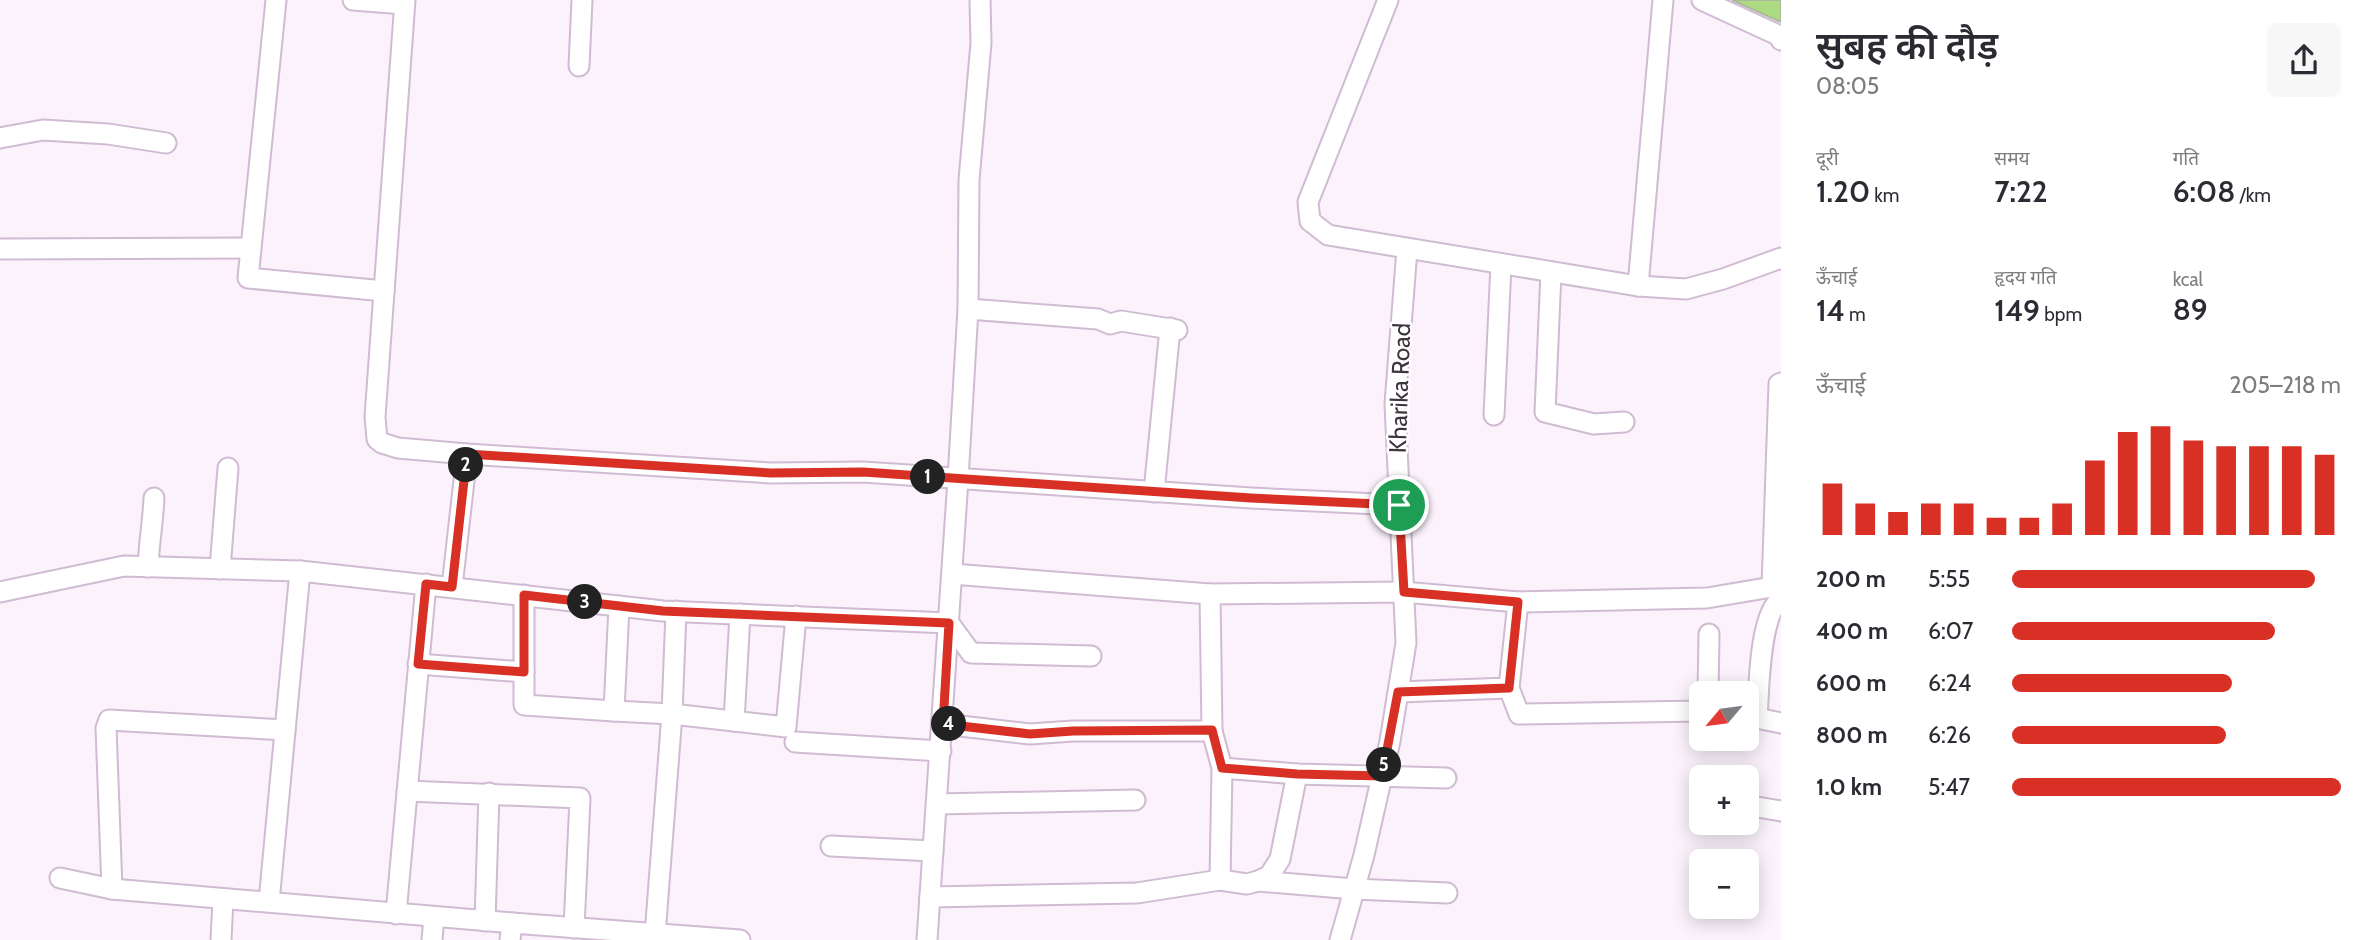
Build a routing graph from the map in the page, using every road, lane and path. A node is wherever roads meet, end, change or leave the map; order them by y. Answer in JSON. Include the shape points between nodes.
{"nodes":[{"id":1,"x":276,"y":0,"type":"edge"},
{"id":2,"x":353,"y":0,"type":"edge"},
{"id":3,"x":582,"y":0,"type":"edge"},
{"id":4,"x":980,"y":0,"type":"edge"},
{"id":5,"x":1388,"y":0,"type":"edge"},
{"id":6,"x":1663,"y":0,"type":"edge"},
{"id":7,"x":1702,"y":0,"type":"edge"},
{"id":8,"x":405,"y":2,"type":"edge"},
{"id":9,"x":1781,"y":40,"type":"edge"},
{"id":10,"x":579,"y":66,"type":"dead end"},
{"id":11,"x":0,"y":138,"type":"edge"},
{"id":12,"x":166,"y":143,"type":"dead end"},
{"id":13,"x":251,"y":248,"type":"junction"},
{"id":14,"x":0,"y":249,"type":"edge"},
{"id":15,"x":1407,"y":249,"type":"junction"},
{"id":16,"x":1781,"y":258,"type":"edge"},
{"id":17,"x":1501,"y":264,"type":"junction"},
{"id":18,"x":1551,"y":272,"type":"junction"},
{"id":19,"x":1638,"y":286,"type":"junction"},
{"id":20,"x":384,"y":291,"type":"junction"},
{"id":21,"x":968,"y":309,"type":"junction"},
{"id":22,"x":1781,"y":383,"type":"edge"},
{"id":23,"x":1494,"y":415,"type":"dead end"},
{"id":24,"x":1624,"y":422,"type":"dead end"},
{"id":25,"x":467,"y":454,"type":"junction"},
{"id":26,"x":228,"y":468,"type":"dead end"},
{"id":27,"x":958,"y":479,"type":"junction"},
{"id":28,"x":1154,"y":492,"type":"junction"},
{"id":29,"x":154,"y":498,"type":"dead end"},
{"id":30,"x":1399,"y":505,"type":"junction"},
{"id":31,"x":148,"y":567,"type":"junction"},
{"id":32,"x":220,"y":569,"type":"junction"},
{"id":33,"x":300,"y":571,"type":"junction"},
{"id":34,"x":952,"y":574,"type":"junction"},
{"id":35,"x":426,"y":584,"type":"junction"},
{"id":36,"x":452,"y":587,"type":"junction"},
{"id":37,"x":0,"y":592,"type":"edge"},
{"id":38,"x":1404,"y":592,"type":"junction"},
{"id":39,"x":1210,"y":594,"type":"junction"},
{"id":40,"x":524,"y":595,"type":"junction"},
{"id":41,"x":1781,"y":599,"type":"edge"},
{"id":42,"x":1518,"y":602,"type":"junction"},
{"id":43,"x":619,"y":606,"type":"junction"},
{"id":44,"x":676,"y":611,"type":"junction"},
{"id":45,"x":740,"y":614,"type":"junction"},
{"id":46,"x":796,"y":617,"type":"junction"},
{"id":47,"x":949,"y":623,"type":"junction"},
{"id":48,"x":1709,"y":634,"type":"dead end"},
{"id":49,"x":1091,"y":656,"type":"dead end"},
{"id":50,"x":418,"y":664,"type":"junction"},
{"id":51,"x":524,"y":672,"type":"junction"},
{"id":52,"x":1708,"y":681,"type":"edge"},
{"id":53,"x":1757,"y":681,"type":"edge"},
{"id":54,"x":1509,"y":688,"type":"junction"},
{"id":55,"x":1398,"y":692,"type":"junction"},
{"id":56,"x":614,"y":711,"type":"junction"},
{"id":57,"x":1689,"y":711,"type":"edge"},
{"id":58,"x":672,"y":713,"type":"junction"},
{"id":59,"x":1759,"y":718,"type":"edge"},
{"id":60,"x":734,"y":721,"type":"junction"},
{"id":61,"x":1781,"y":723,"type":"edge"},
{"id":62,"x":943,"y":724,"type":"junction"},
{"id":63,"x":285,"y":730,"type":"junction"},
{"id":64,"x":1212,"y":730,"type":"junction"},
{"id":65,"x":795,"y":742,"type":"dead end"},
{"id":66,"x":941,"y":751,"type":"junction"},
{"id":67,"x":1222,"y":768,"type":"junction"},
{"id":68,"x":1297,"y":774,"type":"junction"},
{"id":69,"x":1382,"y":776,"type":"junction"},
{"id":70,"x":1446,"y":778,"type":"dead end"},
{"id":71,"x":407,"y":791,"type":"junction"},
{"id":72,"x":489,"y":793,"type":"junction"},
{"id":73,"x":1135,"y":800,"type":"dead end"},
{"id":74,"x":937,"y":804,"type":"junction"},
{"id":75,"x":1759,"y":807,"type":"edge"},
{"id":76,"x":1781,"y":811,"type":"edge"},
{"id":77,"x":831,"y":846,"type":"dead end"},
{"id":78,"x":933,"y":851,"type":"junction"},
{"id":79,"x":60,"y":878,"type":"dead end"},
{"id":80,"x":1220,"y":880,"type":"junction"},
{"id":81,"x":1258,"y":881,"type":"junction"},
{"id":82,"x":1354,"y":889,"type":"junction"},
{"id":83,"x":112,"y":890,"type":"junction"},
{"id":84,"x":1447,"y":893,"type":"dead end"},
{"id":85,"x":930,"y":897,"type":"junction"},
{"id":86,"x":223,"y":899,"type":"junction"},
{"id":87,"x":269,"y":902,"type":"junction"},
{"id":88,"x":396,"y":914,"type":"junction"},
{"id":89,"x":434,"y":918,"type":"junction"},
{"id":90,"x":485,"y":921,"type":"junction"},
{"id":91,"x":574,"y":928,"type":"junction"},
{"id":92,"x":511,"y":932,"type":"edge"},
{"id":93,"x":655,"y":935,"type":"junction"},
{"id":94,"x":683,"y":938,"type":"edge"},
{"id":95,"x":221,"y":940,"type":"edge"},
{"id":96,"x":432,"y":940,"type":"edge"},
{"id":97,"x":740,"y":940,"type":"edge"},
{"id":98,"x":927,"y":940,"type":"edge"},
{"id":99,"x":1340,"y":940,"type":"edge"}],
"edges":[{"from":1,"to":13,"type":"street"},
{"from":2,"to":8,"type":"street"},
{"from":3,"to":10,"type":"street"},
{"from":4,"to":21,"type":"street","via":[[981,44],[969,180]]},
{"from":5,"to":15,"type":"street","via":[[1308,202],[1310,221],[1328,235]]},
{"from":6,"to":19,"type":"street"},
{"from":7,"to":9,"type":"street"},
{"from":8,"to":20,"type":"street"},
{"from":11,"to":12,"type":"street","via":[[43,130]]},
{"from":13,"to":14,"type":"street"},
{"from":13,"to":20,"type":"street","via":[[248,278]]},
{"from":15,"to":17,"type":"street"},
{"from":15,"to":30,"type":"street","name":"Kharika Road","via":[[1395,404]]},
{"from":16,"to":19,"type":"street","via":[[1686,289]]},
{"from":17,"to":18,"type":"street"},
{"from":17,"to":23,"type":"street"},
{"from":18,"to":19,"type":"street"},
{"from":18,"to":24,"type":"street","via":[[1545,412],[1594,424]]},
{"from":20,"to":25,"type":"street","via":[[377,439],[398,448]]},
{"from":21,"to":27,"type":"street"},
{"from":21,"to":28,"type":"street","via":[[1174,329]]},
{"from":22,"to":42,"type":"street","via":[[1772,587],[1707,598]]},
{"from":25,"to":27,"type":"street","via":[[771,473],[863,472]]},
{"from":25,"to":36,"type":"street"},
{"from":26,"to":32,"type":"street"},
{"from":27,"to":28,"type":"street"},
{"from":27,"to":34,"type":"street"},
{"from":28,"to":30,"type":"street"},
{"from":29,"to":31,"type":"street"},
{"from":30,"to":38,"type":"street","name":"Kharika Road"},
{"from":31,"to":32,"type":"street"},
{"from":31,"to":37,"type":"street","via":[[124,566]]},
{"from":32,"to":33,"type":"street"},
{"from":33,"to":35,"type":"street"},
{"from":33,"to":63,"type":"street"},
{"from":34,"to":39,"type":"street"},
{"from":34,"to":47,"type":"street"},
{"from":35,"to":36,"type":"street"},
{"from":35,"to":50,"type":"street"},
{"from":36,"to":40,"type":"street"},
{"from":38,"to":39,"type":"street"},
{"from":38,"to":42,"type":"street"},
{"from":38,"to":55,"type":"street","name":"Kharika Road","via":[[1406,643]]},
{"from":39,"to":64,"type":"street"},
{"from":40,"to":43,"type":"street"},
{"from":40,"to":51,"type":"street"},
{"from":41,"to":53,"type":"street","via":[[1766,623]]},
{"from":42,"to":54,"type":"street"},
{"from":43,"to":44,"type":"street"},
{"from":43,"to":56,"type":"street"},
{"from":44,"to":45,"type":"street"},
{"from":44,"to":58,"type":"street"},
{"from":45,"to":46,"type":"street"},
{"from":45,"to":60,"type":"street"},
{"from":46,"to":47,"type":"street"},
{"from":46,"to":60,"type":"street","via":[[786,727]]},
{"from":47,"to":49,"type":"street","via":[[971,653]]},
{"from":47,"to":62,"type":"street"},
{"from":48,"to":52,"type":"street"},
{"from":50,"to":51,"type":"street"},
{"from":50,"to":71,"type":"street"},
{"from":51,"to":56,"type":"street","via":[[524,705]]},
{"from":54,"to":55,"type":"street"},
{"from":54,"to":57,"type":"street","via":[[1519,714]]},
{"from":55,"to":69,"type":"street","name":"Kharika Road"},
{"from":56,"to":58,"type":"street"},
{"from":58,"to":60,"type":"street"},
{"from":58,"to":93,"type":"street"},
{"from":59,"to":61,"type":"street"},
{"from":62,"to":64,"type":"street","via":[[1030,734]]},
{"from":62,"to":66,"type":"street"},
{"from":63,"to":83,"type":"street","via":[[109,720]]},
{"from":63,"to":87,"type":"street"},
{"from":64,"to":67,"type":"street"},
{"from":65,"to":66,"type":"street"},
{"from":66,"to":74,"type":"street"},
{"from":67,"to":68,"type":"street"},
{"from":67,"to":80,"type":"street"},
{"from":68,"to":69,"type":"street"},
{"from":68,"to":81,"type":"street","via":[[1280,859],[1269,876]]},
{"from":69,"to":70,"type":"street"},
{"from":69,"to":82,"type":"street","name":"Kharika Road"},
{"from":71,"to":72,"type":"street"},
{"from":71,"to":88,"type":"street"},
{"from":72,"to":90,"type":"street"},
{"from":72,"to":91,"type":"street","via":[[580,798]]},
{"from":73,"to":74,"type":"street"},
{"from":74,"to":78,"type":"street"},
{"from":75,"to":76,"type":"street"},
{"from":77,"to":78,"type":"street"},
{"from":78,"to":85,"type":"street"},
{"from":79,"to":83,"type":"street"},
{"from":80,"to":81,"type":"street"},
{"from":80,"to":85,"type":"street","via":[[1137,893]]},
{"from":81,"to":82,"type":"street"},
{"from":82,"to":84,"type":"street"},
{"from":82,"to":99,"type":"street","name":"Kharika Road"},
{"from":83,"to":86,"type":"street"},
{"from":85,"to":98,"type":"street"},
{"from":86,"to":87,"type":"street"},
{"from":86,"to":95,"type":"street"},
{"from":87,"to":88,"type":"street"},
{"from":88,"to":89,"type":"street"},
{"from":89,"to":90,"type":"street"},
{"from":89,"to":96,"type":"street"},
{"from":90,"to":92,"type":"street"},
{"from":91,"to":92,"type":"street"},
{"from":91,"to":93,"type":"street"},
{"from":93,"to":94,"type":"street"},
{"from":94,"to":97,"type":"street"}]}
